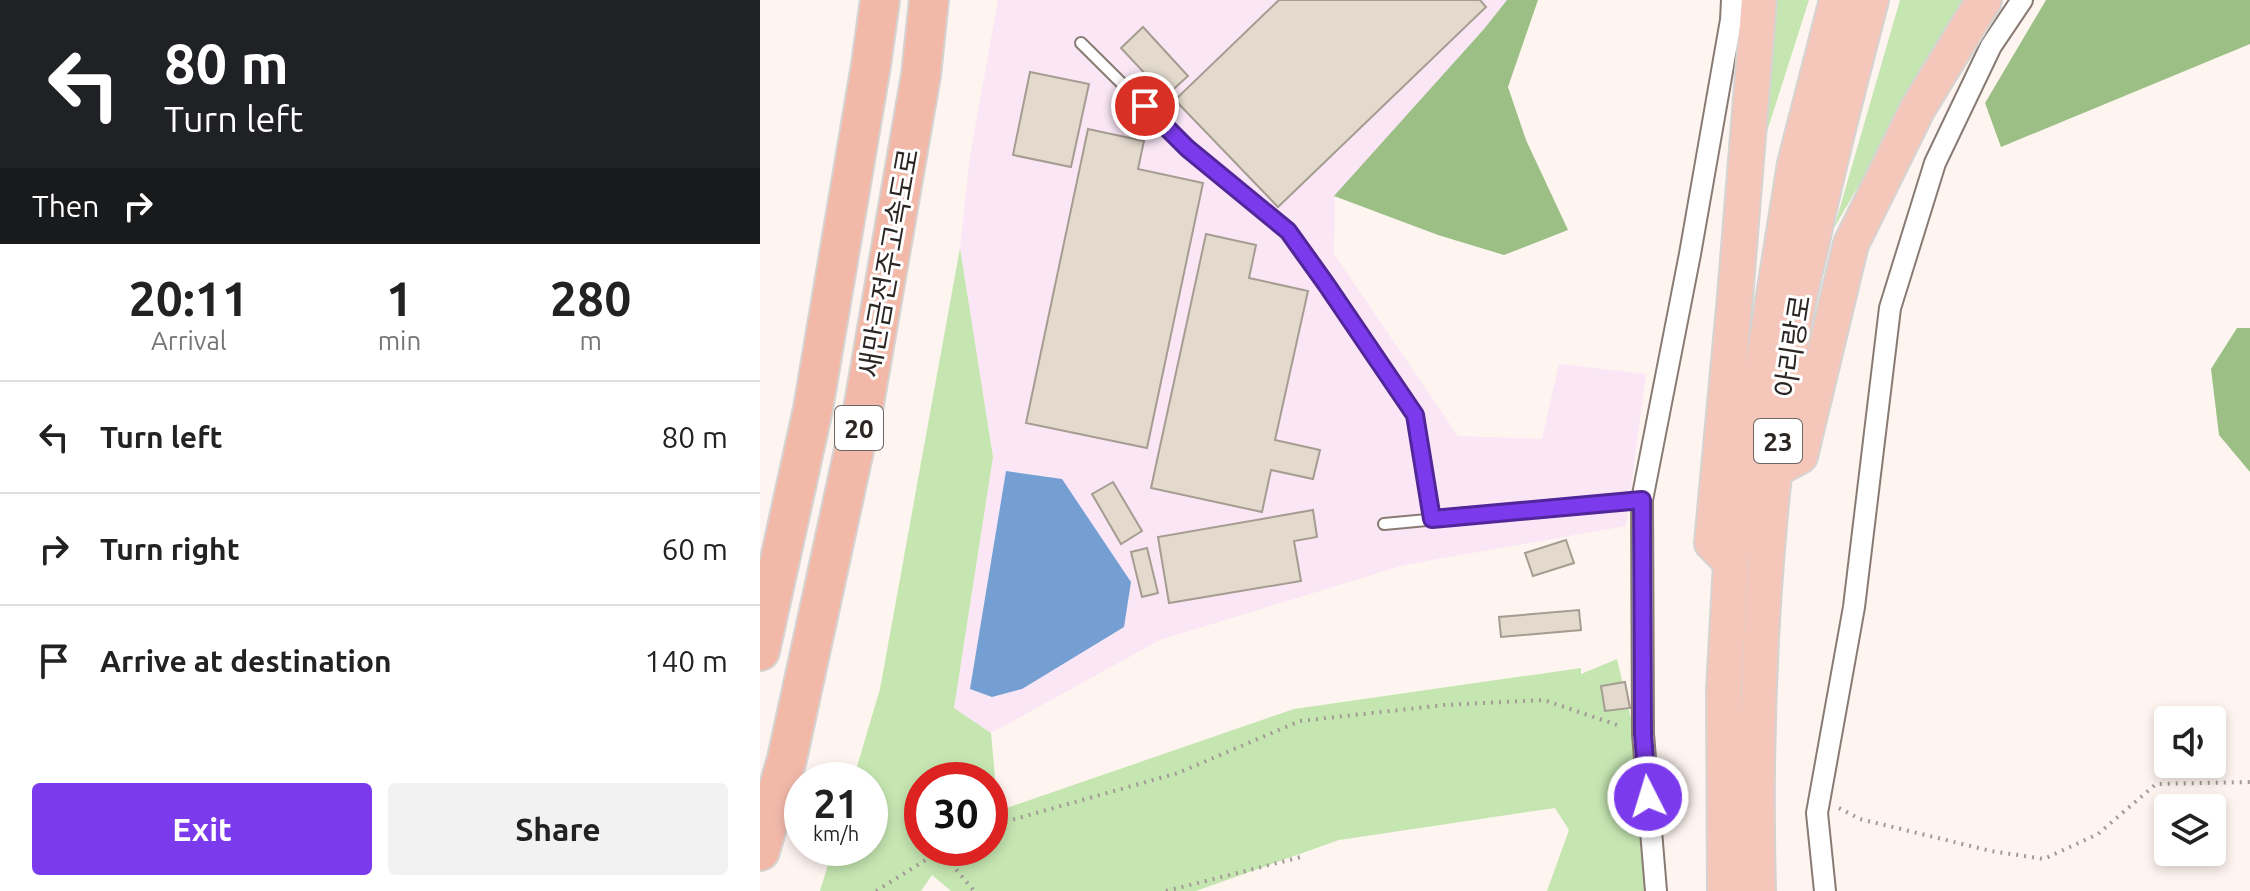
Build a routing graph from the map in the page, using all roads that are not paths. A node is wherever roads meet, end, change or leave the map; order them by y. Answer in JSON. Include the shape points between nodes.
{"nodes":[{"id":1,"x":880,"y":0,"type":"edge"},
{"id":2,"x":929,"y":0,"type":"edge"},
{"id":3,"x":1732,"y":0,"type":"edge"},
{"id":4,"x":1759,"y":0,"type":"edge"},
{"id":5,"x":1837,"y":0,"type":"edge"},
{"id":6,"x":1871,"y":0,"type":"edge"},
{"id":7,"x":1984,"y":0,"type":"edge"},
{"id":8,"x":2022,"y":0,"type":"edge"},
{"id":9,"x":1081,"y":43,"type":"dead end"},
{"id":10,"x":1774,"y":470,"type":"junction"},
{"id":11,"x":1642,"y":500,"type":"junction"},
{"id":12,"x":1432,"y":519,"type":"junction"},
{"id":13,"x":1384,"y":524,"type":"dead end"},
{"id":14,"x":1731,"y":563,"type":"junction"},
{"id":15,"x":760,"y":651,"type":"edge"},
{"id":16,"x":760,"y":851,"type":"edge"},
{"id":17,"x":1656,"y":891,"type":"edge"},
{"id":18,"x":1725,"y":891,"type":"edge"},
{"id":19,"x":1758,"y":891,"type":"edge"},
{"id":20,"x":1825,"y":891,"type":"edge"}],
"edges":[{"from":1,"to":15,"type":"highway","name":"새만금전주고속도로","number":"20","via":[[813,409]]},
{"from":2,"to":16,"type":"highway","name":"새만금전주고속도로","number":"20","via":[[921,75],[864,404],[787,759]]},
{"from":3,"to":11,"type":"street"},
{"from":4,"to":14,"type":"highway","via":[[1712,543]]},
{"from":5,"to":14,"type":"highway","name":"아리랑로","number":"23","via":[[1795,164]]},
{"from":6,"to":10,"type":"highway","name":"아리랑로","number":"23","via":[[1794,321]]},
{"from":7,"to":10,"type":"highway","via":[[1918,108],[1851,244],[1800,456]]},
{"from":8,"to":20,"type":"street","via":[[1991,46],[1935,163],[1890,308],[1854,607],[1817,813]]},
{"from":9,"to":12,"type":"lane","via":[[1187,148],[1288,231],[1415,415]]},
{"from":10,"to":19,"type":"highway","name":"아리랑로","number":"23","via":[[1762,613]]},
{"from":11,"to":12,"type":"lane"},
{"from":11,"to":17,"type":"street","via":[[1643,734]]},
{"from":12,"to":13,"type":"lane"},
{"from":14,"to":18,"type":"highway","name":"아리랑로","number":"23","via":[[1724,690]]}]}
